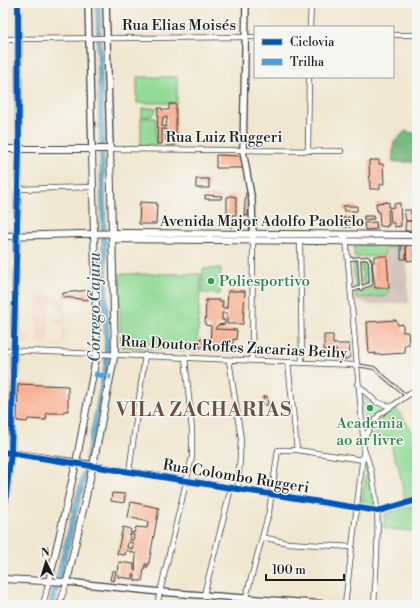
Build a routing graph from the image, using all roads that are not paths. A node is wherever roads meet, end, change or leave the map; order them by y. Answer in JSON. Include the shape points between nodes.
{"nodes":[{"id":1,"x":18,"y":3,"type":"edge"},
{"id":2,"x":88,"y":3,"type":"edge"},
{"id":3,"x":106,"y":3,"type":"edge"},
{"id":4,"x":246,"y":3,"type":"edge"},
{"id":5,"x":311,"y":3,"type":"edge"},
{"id":6,"x":310,"y":26,"type":"edge"},
{"id":7,"x":394,"y":35,"type":"edge"},
{"id":8,"x":417,"y":35,"type":"edge"},
{"id":9,"x":245,"y":37,"type":"junction"},
{"id":10,"x":254,"y":37,"type":"edge"},
{"id":11,"x":91,"y":38,"type":"junction"},
{"id":12,"x":105,"y":38,"type":"junction"},
{"id":13,"x":3,"y":39,"type":"edge"},
{"id":14,"x":18,"y":39,"type":"junction"},
{"id":15,"x":309,"y":78,"type":"edge"},
{"id":16,"x":3,"y":149,"type":"edge"},
{"id":17,"x":18,"y":149,"type":"junction"},
{"id":18,"x":108,"y":149,"type":"junction"},
{"id":19,"x":94,"y":150,"type":"junction"},
{"id":20,"x":308,"y":150,"type":"junction"},
{"id":21,"x":243,"y":151,"type":"junction"},
{"id":22,"x":341,"y":151,"type":"dead end"},
{"id":23,"x":93,"y":187,"type":"junction"},
{"id":24,"x":18,"y":189,"type":"junction"},
{"id":25,"x":253,"y":233,"type":"junction"},
{"id":26,"x":346,"y":234,"type":"junction"},
{"id":27,"x":96,"y":235,"type":"junction"},
{"id":28,"x":417,"y":235,"type":"edge"},
{"id":29,"x":3,"y":236,"type":"edge"},
{"id":30,"x":15,"y":236,"type":"junction"},
{"id":31,"x":111,"y":236,"type":"junction"},
{"id":32,"x":253,"y":241,"type":"junction"},
{"id":33,"x":300,"y":242,"type":"junction"},
{"id":34,"x":346,"y":242,"type":"junction"},
{"id":35,"x":417,"y":242,"type":"edge"},
{"id":36,"x":359,"y":258,"type":"junction"},
{"id":37,"x":348,"y":259,"type":"junction"},
{"id":38,"x":360,"y":289,"type":"junction"},
{"id":39,"x":350,"y":292,"type":"junction"},
{"id":40,"x":3,"y":350,"type":"edge"},
{"id":41,"x":13,"y":350,"type":"junction"},
{"id":42,"x":99,"y":353,"type":"junction"},
{"id":43,"x":114,"y":353,"type":"junction"},
{"id":44,"x":145,"y":355,"type":"junction"},
{"id":45,"x":185,"y":357,"type":"junction"},
{"id":46,"x":229,"y":360,"type":"junction"},
{"id":47,"x":252,"y":360,"type":"junction"},
{"id":48,"x":288,"y":362,"type":"junction"},
{"id":49,"x":302,"y":362,"type":"junction"},
{"id":50,"x":355,"y":365,"type":"junction"},
{"id":51,"x":357,"y":384,"type":"junction"},
{"id":52,"x":417,"y":389,"type":"edge"},
{"id":53,"x":406,"y":396,"type":"junction"},
{"id":54,"x":389,"y":406,"type":"junction"},
{"id":55,"x":363,"y":439,"type":"junction"},
{"id":56,"x":364,"y":448,"type":"junction"},
{"id":57,"x":297,"y":450,"type":"junction"},
{"id":58,"x":3,"y":452,"type":"edge"},
{"id":59,"x":11,"y":453,"type":"junction"},
{"id":60,"x":363,"y":460,"type":"junction"},
{"id":61,"x":78,"y":462,"type":"junction"},
{"id":62,"x":92,"y":465,"type":"junction"},
{"id":63,"x":129,"y":472,"type":"junction"},
{"id":64,"x":188,"y":482,"type":"junction"},
{"id":65,"x":231,"y":488,"type":"junction"},
{"id":66,"x":238,"y":488,"type":"junction"},
{"id":67,"x":271,"y":494,"type":"junction"},
{"id":68,"x":417,"y":500,"type":"edge"},
{"id":69,"x":357,"y":508,"type":"junction"},
{"id":70,"x":378,"y":511,"type":"junction"},
{"id":71,"x":3,"y":520,"type":"edge"},
{"id":72,"x":262,"y":537,"type":"junction"},
{"id":73,"x":352,"y":547,"type":"junction"},
{"id":74,"x":3,"y":579,"type":"edge"},
{"id":75,"x":50,"y":581,"type":"junction"},
{"id":76,"x":64,"y":582,"type":"junction"},
{"id":77,"x":160,"y":592,"type":"junction"},
{"id":78,"x":204,"y":595,"type":"junction"},
{"id":79,"x":246,"y":597,"type":"junction"},
{"id":80,"x":43,"y":605,"type":"edge"},
{"id":81,"x":59,"y":605,"type":"edge"},
{"id":82,"x":157,"y":605,"type":"edge"},
{"id":83,"x":338,"y":605,"type":"edge"},
{"id":84,"x":345,"y":605,"type":"edge"},
{"id":85,"x":374,"y":605,"type":"edge"}],
"edges":[{"from":1,"to":14,"type":"street"},
{"from":2,"to":11,"type":"street"},
{"from":3,"to":12,"type":"street"},
{"from":4,"to":9,"type":"street"},
{"from":5,"to":6,"type":"street"},
{"from":7,"to":8,"type":"street"},
{"from":9,"to":10,"type":"street","name":"Rua Elias Moisés"},
{"from":9,"to":12,"type":"street","name":"Rua Elias Moisés"},
{"from":9,"to":21,"type":"street"},
{"from":11,"to":12,"type":"street","name":"Rua Elias Moisés"},
{"from":11,"to":14,"type":"street","name":"Rua Elias Moisés"},
{"from":11,"to":19,"type":"street"},
{"from":12,"to":18,"type":"street"},
{"from":13,"to":14,"type":"street","name":"Rua Elias Moisés"},
{"from":14,"to":17,"type":"street"},
{"from":15,"to":20,"type":"street"},
{"from":16,"to":17,"type":"main road"},
{"from":17,"to":19,"type":"main road"},
{"from":17,"to":24,"type":"street"},
{"from":18,"to":19,"type":"main road"},
{"from":18,"to":21,"type":"street","name":"Rua Luiz Ruggeri"},
{"from":18,"to":31,"type":"main road"},
{"from":19,"to":23,"type":"main road"},
{"from":20,"to":21,"type":"street","name":"Rua Luiz Ruggeri"},
{"from":20,"to":22,"type":"street","name":"Rua Luiz Ruggeri"},
{"from":21,"to":25,"type":"street","via":[[252,202]]},
{"from":23,"to":24,"type":"street"},
{"from":23,"to":27,"type":"main road"},
{"from":24,"to":30,"type":"street"},
{"from":25,"to":26,"type":"main road","name":"Avenida Major Adolfo Paolielo"},
{"from":25,"to":31,"type":"main road","name":"Avenida Major Adolfo Paolielo"},
{"from":25,"to":32,"type":"street"},
{"from":26,"to":28,"type":"main road","name":"Avenida Major Adolfo Paolielo"},
{"from":26,"to":34,"type":"street"},
{"from":27,"to":30,"type":"main road"},
{"from":27,"to":31,"type":"main road"},
{"from":27,"to":42,"type":"main road"},
{"from":29,"to":30,"type":"main road"},
{"from":30,"to":41,"type":"street"},
{"from":31,"to":32,"type":"main road","name":"Avenida Major Adolfo Paolielo"},
{"from":31,"to":43,"type":"main road"},
{"from":32,"to":33,"type":"main road","name":"Avenida Major Adolfo Paolielo"},
{"from":32,"to":47,"type":"street"},
{"from":33,"to":34,"type":"main road","name":"Avenida Major Adolfo Paolielo"},
{"from":33,"to":49,"type":"street"},
{"from":34,"to":35,"type":"main road","name":"Avenida Major Adolfo Paolielo"},
{"from":34,"to":37,"type":"street"},
{"from":36,"to":37,"type":"lane"},
{"from":36,"to":38,"type":"lane"},
{"from":36,"to":38,"type":"lane","via":[[369,259],[372,283]]},
{"from":37,"to":39,"type":"street"},
{"from":38,"to":39,"type":"lane"},
{"from":39,"to":50,"type":"street"},
{"from":40,"to":41,"type":"street","name":"Rua Doutor Roffes Zacarias Beihy"},
{"from":41,"to":42,"type":"street","name":"Rua Doutor Roffes Zacarias Beihy"},
{"from":41,"to":59,"type":"street"},
{"from":42,"to":43,"type":"street","name":"Rua Doutor Roffes Zacarias Beihy"},
{"from":42,"to":61,"type":"main road"},
{"from":43,"to":44,"type":"street","name":"Rua Doutor Roffes Zacarias Beihy"},
{"from":43,"to":62,"type":"main road"},
{"from":44,"to":45,"type":"street","name":"Rua Doutor Roffes Zacarias Beihy"},
{"from":44,"to":63,"type":"street"},
{"from":45,"to":46,"type":"street","name":"Rua Doutor Roffes Zacarias Beihy"},
{"from":45,"to":64,"type":"street","via":[[193,438]]},
{"from":46,"to":47,"type":"street","name":"Rua Doutor Roffes Zacarias Beihy"},
{"from":46,"to":66,"type":"street","via":[[241,439]]},
{"from":47,"to":48,"type":"street","name":"Rua Doutor Roffes Zacarias Beihy"},
{"from":48,"to":49,"type":"street","name":"Rua Doutor Roffes Zacarias Beihy"},
{"from":48,"to":57,"type":"street"},
{"from":49,"to":50,"type":"street","name":"Rua Doutor Roffes Zacarias Beihy"},
{"from":50,"to":51,"type":"street"},
{"from":50,"to":53,"type":"lane","via":[[374,368]]},
{"from":51,"to":54,"type":"street","via":[[376,402]]},
{"from":51,"to":55,"type":"street"},
{"from":52,"to":53,"type":"street"},
{"from":53,"to":54,"type":"street"},
{"from":54,"to":55,"type":"street","via":[[379,415]]},
{"from":55,"to":56,"type":"street"},
{"from":56,"to":60,"type":"street"},
{"from":56,"to":70,"type":"street","via":[[372,473]]},
{"from":57,"to":60,"type":"street"},
{"from":57,"to":67,"type":"street","via":[[277,451]]},
{"from":58,"to":59,"type":"street"},
{"from":59,"to":61,"type":"street"},
{"from":59,"to":71,"type":"street"},
{"from":60,"to":69,"type":"street"},
{"from":61,"to":62,"type":"street"},
{"from":61,"to":75,"type":"main road"},
{"from":62,"to":63,"type":"street","name":"Rua Colombo Ruggeri"},
{"from":62,"to":76,"type":"main road"},
{"from":63,"to":64,"type":"street","name":"Rua Colombo Ruggeri"},
{"from":64,"to":65,"type":"street","name":"Rua Colombo Ruggeri"},
{"from":64,"to":77,"type":"street"},
{"from":65,"to":66,"type":"street","name":"Rua Colombo Ruggeri"},
{"from":65,"to":78,"type":"street"},
{"from":66,"to":67,"type":"street","name":"Rua Colombo Ruggeri"},
{"from":67,"to":69,"type":"street","name":"Rua Colombo Ruggeri"},
{"from":67,"to":72,"type":"street"},
{"from":68,"to":70,"type":"street"},
{"from":69,"to":70,"type":"street","name":"Rua Colombo Ruggeri"},
{"from":69,"to":73,"type":"street"},
{"from":70,"to":85,"type":"street"},
{"from":72,"to":73,"type":"street","via":[[288,543]]},
{"from":72,"to":79,"type":"street"},
{"from":73,"to":84,"type":"street"},
{"from":74,"to":75,"type":"main road"},
{"from":75,"to":76,"type":"main road"},
{"from":75,"to":80,"type":"street"},
{"from":76,"to":77,"type":"street"},
{"from":76,"to":81,"type":"street"},
{"from":77,"to":78,"type":"street"},
{"from":77,"to":82,"type":"street"},
{"from":78,"to":79,"type":"street"},
{"from":79,"to":83,"type":"street"}]}
